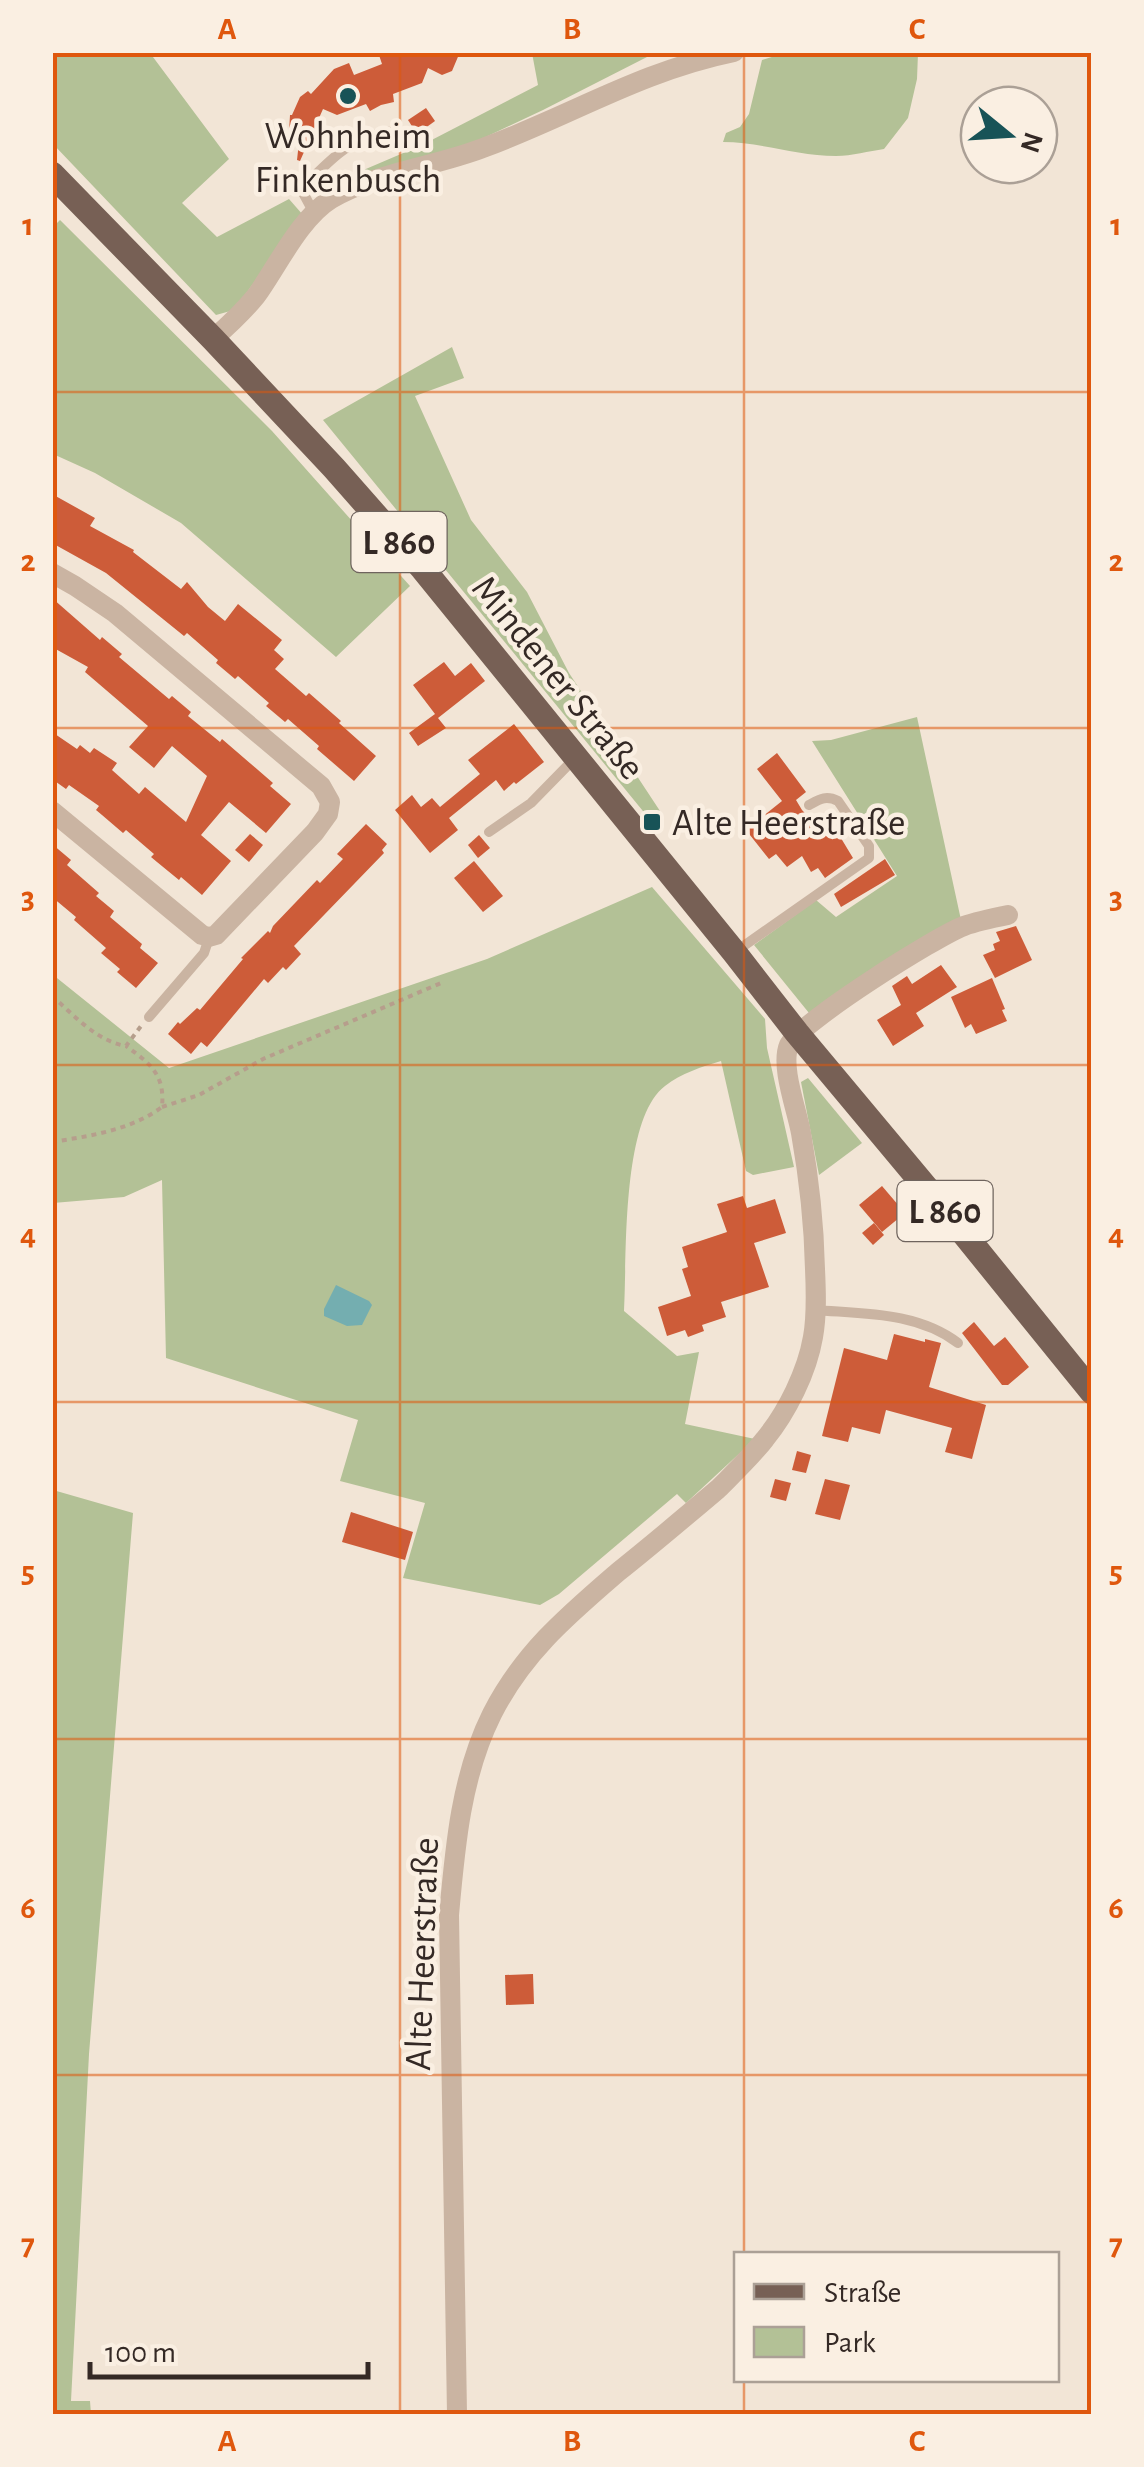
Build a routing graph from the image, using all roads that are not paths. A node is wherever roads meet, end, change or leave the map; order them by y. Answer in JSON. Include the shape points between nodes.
{"nodes":[{"id":1,"x":734,"y":52,"type":"edge"},
{"id":2,"x":387,"y":131,"type":"dead end"},
{"id":3,"x":52,"y":174,"type":"edge"},
{"id":4,"x":314,"y":213,"type":"junction"},
{"id":5,"x":213,"y":340,"type":"junction"},
{"id":6,"x":52,"y":573,"type":"edge"},
{"id":7,"x":576,"y":757,"type":"junction"},
{"id":8,"x":809,"y":804,"type":"dead end"},
{"id":9,"x":52,"y":811,"type":"edge"},
{"id":10,"x":489,"y":832,"type":"dead end"},
{"id":11,"x":1008,"y":915,"type":"dead end"},
{"id":12,"x":209,"y":937,"type":"junction"},
{"id":13,"x":734,"y":952,"type":"junction"},
{"id":14,"x":149,"y":1017,"type":"road end"},
{"id":15,"x":796,"y":1033,"type":"junction"},
{"id":16,"x":815,"y":1310,"type":"junction"},
{"id":17,"x":958,"y":1343,"type":"dead end"},
{"id":18,"x":1092,"y":1392,"type":"edge"},
{"id":19,"x":457,"y":2414,"type":"edge"}],
"edges":[{"from":1,"to":4,"type":"street","via":[[646,77],[490,146],[383,178]]},
{"from":2,"to":4,"type":"lane","via":[[360,138],[301,189]]},
{"from":3,"to":5,"type":"main road","name":"Mindener Straße","number":"L 860"},
{"from":4,"to":5,"type":"street","via":[[242,314]]},
{"from":5,"to":7,"type":"main road","name":"Mindener Straße","number":"L 860","via":[[423,569]]},
{"from":6,"to":12,"type":"street","via":[[115,613],[321,786],[330,802],[315,832]]},
{"from":7,"to":10,"type":"lane"},
{"from":7,"to":13,"type":"main road","name":"Mindener Straße","number":"L 860"},
{"from":8,"to":13,"type":"lane","via":[[838,801],[869,846],[869,858]]},
{"from":9,"to":12,"type":"street"},
{"from":11,"to":15,"type":"street","via":[[940,938]]},
{"from":12,"to":14,"type":"lane","via":[[204,953]]},
{"from":13,"to":15,"type":"main road","name":"Mindener Straße","number":"L 860"},
{"from":15,"to":16,"type":"street","name":"Alte Heerstraße","via":[[786,1067],[809,1190]]},
{"from":15,"to":18,"type":"main road","name":"Mindener Straße","number":"L 860"},
{"from":16,"to":17,"type":"lane","via":[[897,1317]]},
{"from":16,"to":19,"type":"street","name":"Alte Heerstraße","via":[[802,1375],[768,1437],[532,1652],[490,1718],[476,1756],[455,1848],[449,1915]]}]}
